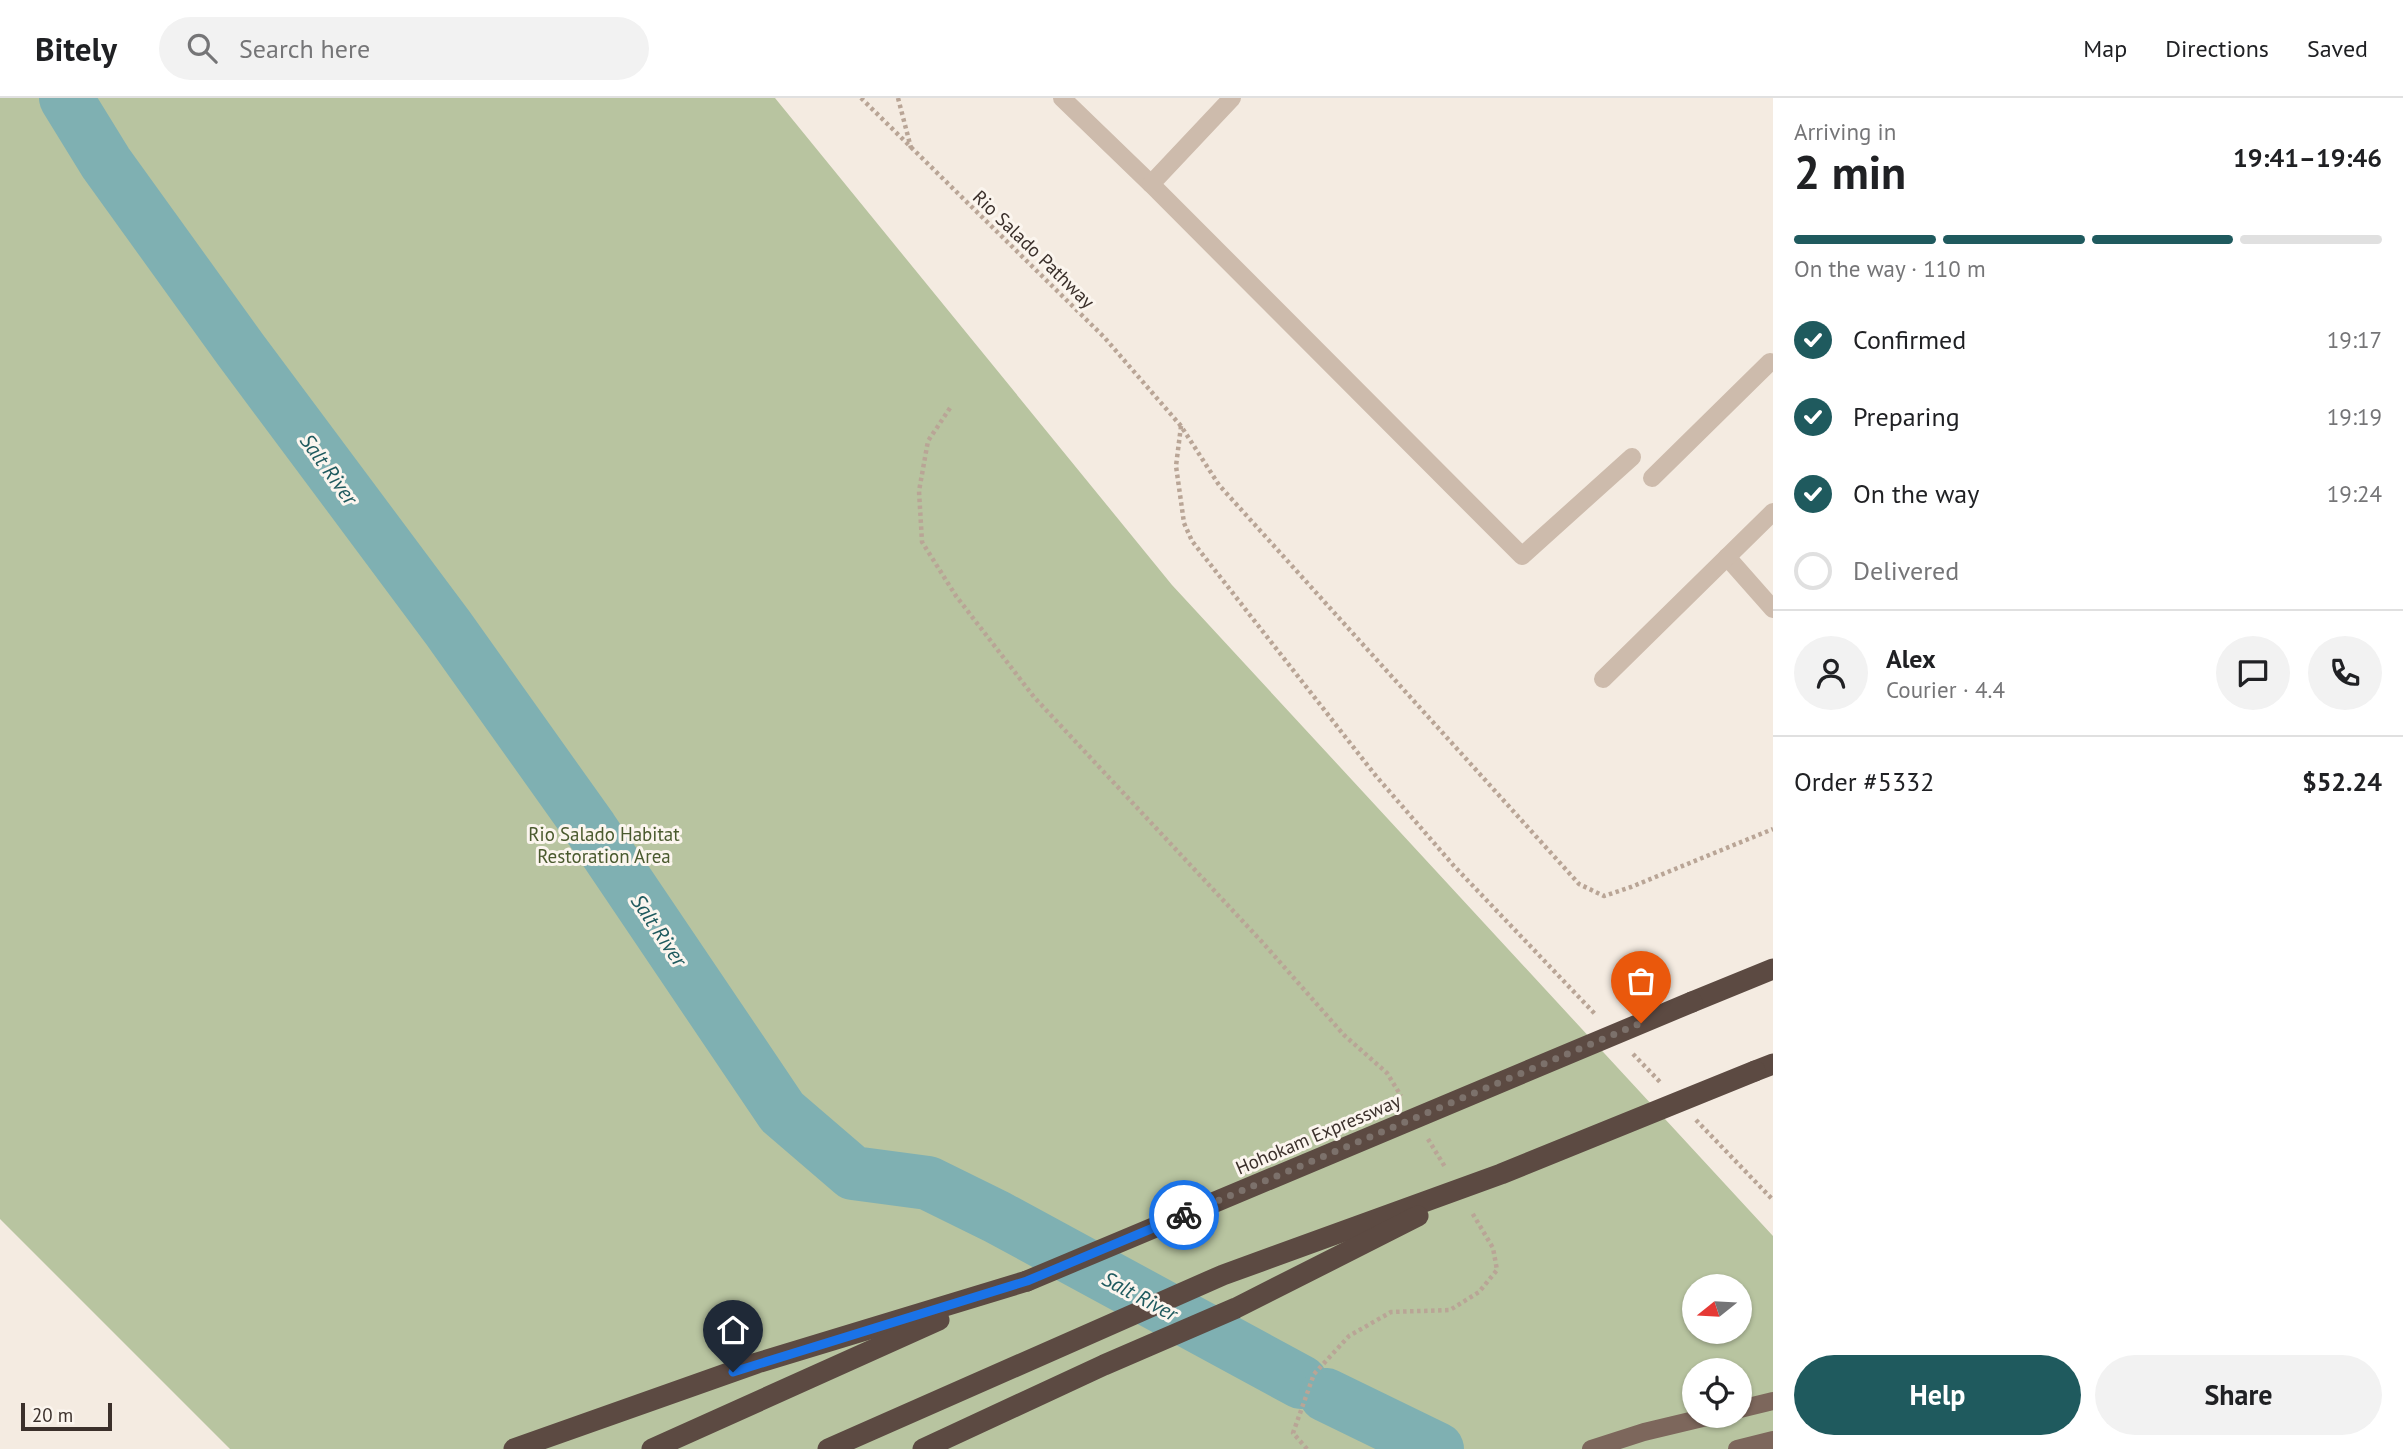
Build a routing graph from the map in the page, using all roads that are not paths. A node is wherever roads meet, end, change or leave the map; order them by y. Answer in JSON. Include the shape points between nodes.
{"nodes":[{"id":1,"x":1062,"y":98,"type":"edge"},
{"id":2,"x":1232,"y":98,"type":"edge"},
{"id":3,"x":1151,"y":184,"type":"junction"},
{"id":4,"x":1770,"y":362,"type":"dead end"},
{"id":5,"x":1632,"y":457,"type":"dead end"},
{"id":6,"x":1652,"y":478,"type":"dead end"},
{"id":7,"x":1773,"y":512,"type":"edge"},
{"id":8,"x":1727,"y":557,"type":"junction"},
{"id":9,"x":1773,"y":609,"type":"edge"},
{"id":10,"x":1604,"y":679,"type":"dead end"},
{"id":11,"x":1773,"y":969,"type":"edge"},
{"id":12,"x":1764,"y":1067,"type":"edge"},
{"id":13,"x":1501,"y":1174,"type":"junction"},
{"id":14,"x":1027,"y":1281,"type":"junction"},
{"id":15,"x":1773,"y":1401,"type":"edge"},
{"id":16,"x":1752,"y":1406,"type":"edge"},
{"id":17,"x":1682,"y":1423,"type":"edge"},
{"id":18,"x":1773,"y":1440,"type":"edge"},
{"id":19,"x":514,"y":1449,"type":"edge"},
{"id":20,"x":652,"y":1449,"type":"edge"},
{"id":21,"x":828,"y":1449,"type":"edge"},
{"id":22,"x":923,"y":1449,"type":"edge"},
{"id":23,"x":1591,"y":1449,"type":"edge"},
{"id":24,"x":1737,"y":1449,"type":"edge"}],
"edges":[{"from":1,"to":3,"type":"lane"},
{"from":2,"to":3,"type":"lane"},
{"from":3,"to":5,"type":"lane","via":[[1521,556]]},
{"from":4,"to":6,"type":"lane"},
{"from":7,"to":8,"type":"lane"},
{"from":8,"to":9,"type":"lane"},
{"from":8,"to":10,"type":"lane"},
{"from":11,"to":14,"type":"highway","name":"Hohokam Expressway","bridge":true},
{"from":12,"to":13,"type":"highway","bridge":true},
{"from":13,"to":21,"type":"highway","bridge":true,"via":[[1223,1275]]},
{"from":13,"to":22,"type":"highway","bridge":true,"via":[[1236,1308]]},
{"from":14,"to":19,"type":"highway","via":[[757,1363]]},
{"from":14,"to":20,"type":"highway","name":"Hohokam Expressway"},
{"from":15,"to":16,"type":"main road"},
{"from":17,"to":23,"type":"main road"},
{"from":18,"to":24,"type":"main road"}]}
